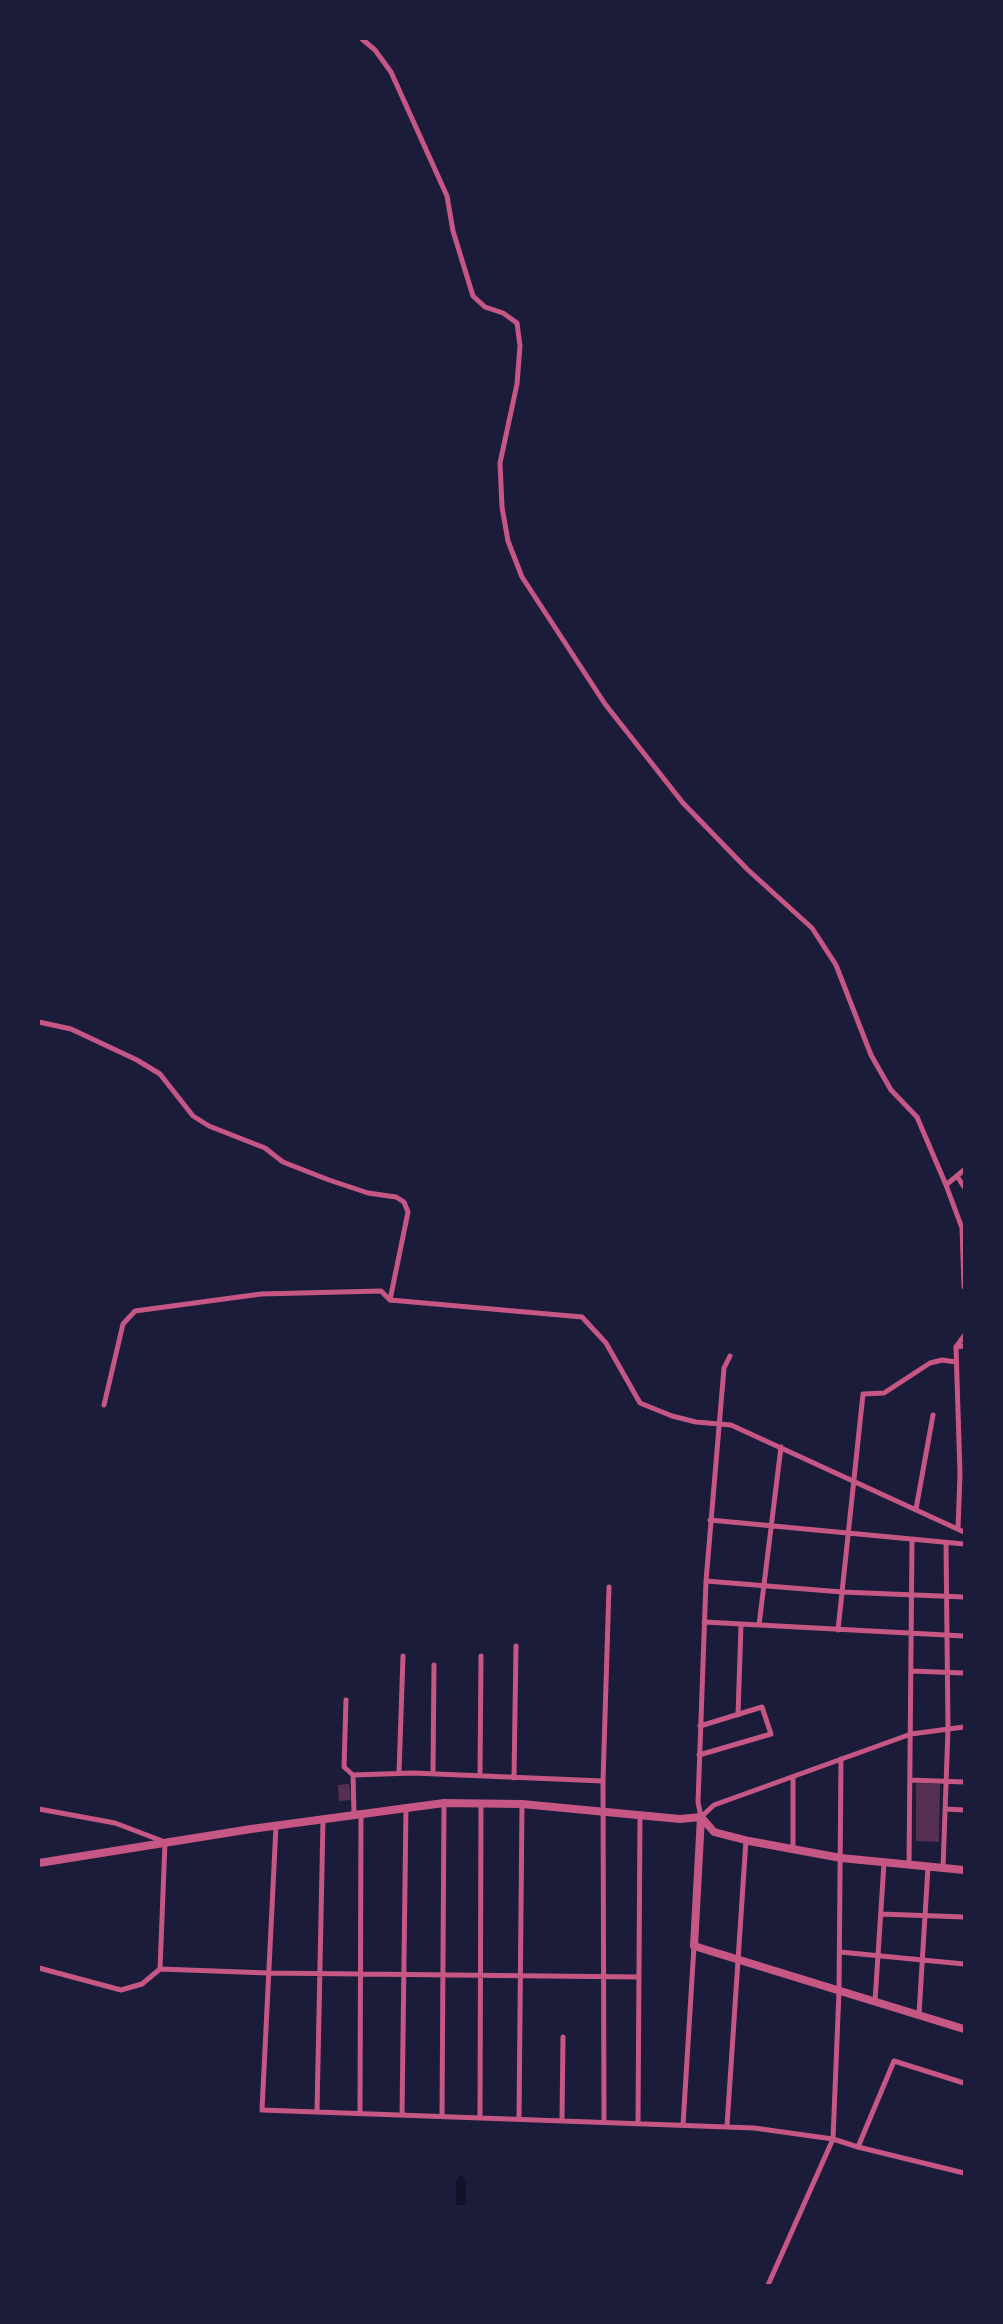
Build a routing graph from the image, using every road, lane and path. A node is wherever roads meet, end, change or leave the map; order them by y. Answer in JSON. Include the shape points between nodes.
{"nodes":[{"id":1,"x":362,"y":39,"type":"edge"},
{"id":2,"x":39,"y":1022,"type":"edge"},
{"id":3,"x":964,"y":1170,"type":"edge"},
{"id":4,"x":956,"y":1176,"type":"junction"},
{"id":5,"x":946,"y":1184,"type":"junction"},
{"id":6,"x":964,"y":1187,"type":"edge"},
{"id":7,"x":963,"y":1228,"type":"edge"},
{"id":8,"x":964,"y":1287,"type":"edge"},
{"id":9,"x":390,"y":1300,"type":"junction"},
{"id":10,"x":964,"y":1336,"type":"edge"},
{"id":11,"x":964,"y":1346,"type":"edge"},
{"id":12,"x":956,"y":1347,"type":"junction"},
{"id":13,"x":730,"y":1356,"type":"dead end"},
{"id":14,"x":956,"y":1362,"type":"junction"},
{"id":15,"x":104,"y":1405,"type":"dead end"},
{"id":16,"x":961,"y":1414,"type":"edge"},
{"id":17,"x":933,"y":1415,"type":"dead end"},
{"id":18,"x":719,"y":1422,"type":"junction"},
{"id":19,"x":781,"y":1448,"type":"junction"},
{"id":20,"x":962,"y":1473,"type":"edge"},
{"id":21,"x":853,"y":1480,"type":"junction"},
{"id":22,"x":916,"y":1509,"type":"junction"},
{"id":23,"x":710,"y":1520,"type":"junction"},
{"id":24,"x":771,"y":1526,"type":"junction"},
{"id":25,"x":958,"y":1529,"type":"junction"},
{"id":26,"x":964,"y":1532,"type":"edge"},
{"id":27,"x":848,"y":1534,"type":"junction"},
{"id":28,"x":912,"y":1540,"type":"junction"},
{"id":29,"x":946,"y":1543,"type":"junction"},
{"id":30,"x":964,"y":1544,"type":"edge"},
{"id":31,"x":706,"y":1581,"type":"junction"},
{"id":32,"x":764,"y":1586,"type":"junction"},
{"id":33,"x":609,"y":1587,"type":"dead end"},
{"id":34,"x":842,"y":1592,"type":"junction"},
{"id":35,"x":912,"y":1595,"type":"junction"},
{"id":36,"x":946,"y":1596,"type":"junction"},
{"id":37,"x":964,"y":1597,"type":"edge"},
{"id":38,"x":704,"y":1622,"type":"junction"},
{"id":39,"x":741,"y":1624,"type":"junction"},
{"id":40,"x":759,"y":1625,"type":"junction"},
{"id":41,"x":838,"y":1630,"type":"junction"},
{"id":42,"x":911,"y":1634,"type":"junction"},
{"id":43,"x":947,"y":1636,"type":"junction"},
{"id":44,"x":964,"y":1636,"type":"edge"},
{"id":45,"x":516,"y":1646,"type":"dead end"},
{"id":46,"x":403,"y":1656,"type":"dead end"},
{"id":47,"x":481,"y":1656,"type":"dead end"},
{"id":48,"x":434,"y":1665,"type":"dead end"},
{"id":49,"x":911,"y":1671,"type":"junction"},
{"id":50,"x":947,"y":1672,"type":"junction"},
{"id":51,"x":964,"y":1673,"type":"edge"},
{"id":52,"x":346,"y":1700,"type":"dead end"},
{"id":53,"x":738,"y":1715,"type":"junction"},
{"id":54,"x":700,"y":1726,"type":"junction"},
{"id":55,"x":964,"y":1727,"type":"edge"},
{"id":56,"x":948,"y":1729,"type":"junction"},
{"id":57,"x":911,"y":1734,"type":"junction"},
{"id":58,"x":699,"y":1755,"type":"junction"},
{"id":59,"x":841,"y":1759,"type":"junction"},
{"id":60,"x":399,"y":1773,"type":"junction"},
{"id":61,"x":433,"y":1773,"type":"junction"},
{"id":62,"x":353,"y":1775,"type":"junction"},
{"id":63,"x":480,"y":1776,"type":"junction"},
{"id":64,"x":793,"y":1777,"type":"junction"},
{"id":65,"x":514,"y":1778,"type":"junction"},
{"id":66,"x":910,"y":1780,"type":"junction"},
{"id":67,"x":603,"y":1781,"type":"junction"},
{"id":68,"x":946,"y":1781,"type":"junction"},
{"id":69,"x":964,"y":1782,"type":"edge"},
{"id":70,"x":444,"y":1803,"type":"junction"},
{"id":71,"x":481,"y":1803,"type":"junction"},
{"id":72,"x":522,"y":1804,"type":"junction"},
{"id":73,"x":406,"y":1806,"type":"junction"},
{"id":74,"x":39,"y":1809,"type":"edge"},
{"id":75,"x":945,"y":1809,"type":"junction"},
{"id":76,"x":964,"y":1810,"type":"edge"},
{"id":77,"x":604,"y":1812,"type":"junction"},
{"id":78,"x":358,"y":1814,"type":"junction"},
{"id":79,"x":640,"y":1816,"type":"junction"},
{"id":80,"x":700,"y":1817,"type":"junction"},
{"id":81,"x":323,"y":1820,"type":"junction"},
{"id":82,"x":276,"y":1826,"type":"junction"},
{"id":83,"x":746,"y":1840,"type":"junction"},
{"id":84,"x":165,"y":1842,"type":"junction"},
{"id":85,"x":793,"y":1849,"type":"junction"},
{"id":86,"x":842,"y":1858,"type":"junction"},
{"id":87,"x":39,"y":1863,"type":"edge"},
{"id":88,"x":884,"y":1863,"type":"junction"},
{"id":89,"x":909,"y":1865,"type":"junction"},
{"id":90,"x":928,"y":1867,"type":"junction"},
{"id":91,"x":943,"y":1868,"type":"junction"},
{"id":92,"x":964,"y":1870,"type":"edge"},
{"id":93,"x":881,"y":1914,"type":"junction"},
{"id":94,"x":925,"y":1915,"type":"junction"},
{"id":95,"x":964,"y":1917,"type":"edge"},
{"id":96,"x":694,"y":1946,"type":"junction"},
{"id":97,"x":840,"y":1952,"type":"junction"},
{"id":98,"x":878,"y":1956,"type":"junction"},
{"id":99,"x":737,"y":1959,"type":"junction"},
{"id":100,"x":922,"y":1960,"type":"junction"},
{"id":101,"x":964,"y":1964,"type":"edge"},
{"id":102,"x":39,"y":1968,"type":"edge"},
{"id":103,"x":160,"y":1969,"type":"junction"},
{"id":104,"x":361,"y":1972,"type":"junction"},
{"id":105,"x":268,"y":1973,"type":"junction"},
{"id":106,"x":320,"y":1973,"type":"junction"},
{"id":107,"x":403,"y":1973,"type":"junction"},
{"id":108,"x":442,"y":1974,"type":"junction"},
{"id":109,"x":521,"y":1974,"type":"junction"},
{"id":110,"x":481,"y":1975,"type":"junction"},
{"id":111,"x":602,"y":1976,"type":"junction"},
{"id":112,"x":639,"y":1977,"type":"junction"},
{"id":113,"x":839,"y":1991,"type":"junction"},
{"id":114,"x":875,"y":2001,"type":"junction"},
{"id":115,"x":919,"y":2014,"type":"junction"},
{"id":116,"x":964,"y":2029,"type":"edge"},
{"id":117,"x":563,"y":2037,"type":"dead end"},
{"id":118,"x":964,"y":2083,"type":"edge"},
{"id":119,"x":317,"y":2111,"type":"junction"},
{"id":120,"x":360,"y":2112,"type":"junction"},
{"id":121,"x":402,"y":2115,"type":"junction"},
{"id":122,"x":442,"y":2116,"type":"junction"},
{"id":123,"x":480,"y":2118,"type":"junction"},
{"id":124,"x":519,"y":2119,"type":"junction"},
{"id":125,"x":562,"y":2120,"type":"junction"},
{"id":126,"x":604,"y":2122,"type":"junction"},
{"id":127,"x":638,"y":2123,"type":"junction"},
{"id":128,"x":683,"y":2125,"type":"junction"},
{"id":129,"x":727,"y":2126,"type":"junction"},
{"id":130,"x":833,"y":2139,"type":"junction"},
{"id":131,"x":858,"y":2148,"type":"junction"},
{"id":132,"x":964,"y":2173,"type":"edge"},
{"id":133,"x":768,"y":2285,"type":"edge"}],
"edges":[{"from":1,"to":5,"type":"street","via":[[375,50],[391,72],[447,196],[453,231],[473,296],[485,307],[504,313],[517,323],[520,346],[517,384],[500,463],[508,541],[522,577],[604,704],[683,803],[747,869],[812,928],[836,965],[871,1054],[891,1090],[917,1117]]},
{"from":2,"to":9,"type":"street","via":[[71,1029],[160,1074],[192,1116],[209,1126],[265,1148],[283,1162],[329,1180],[396,1197],[404,1202],[408,1212]]},
{"from":3,"to":4,"type":"street"},
{"from":4,"to":5,"type":"street"},
{"from":4,"to":6,"type":"street"},
{"from":5,"to":7,"type":"street"},
{"from":7,"to":8,"type":"street"},
{"from":9,"to":15,"type":"street","via":[[382,1291],[261,1294],[134,1310],[124,1324]]},
{"from":9,"to":18,"type":"street","via":[[582,1317],[606,1343],[640,1403],[696,1422]]},
{"from":10,"to":12,"type":"street"},
{"from":11,"to":12,"type":"street"},
{"from":12,"to":14,"type":"street"},
{"from":13,"to":18,"type":"street","via":[[724,1368]]},
{"from":14,"to":16,"type":"street"},
{"from":14,"to":21,"type":"street","via":[[942,1360],[930,1363],[884,1393],[863,1394]]},
{"from":16,"to":20,"type":"street"},
{"from":17,"to":22,"type":"street"},
{"from":18,"to":19,"type":"street"},
{"from":18,"to":23,"type":"street"},
{"from":19,"to":21,"type":"street"},
{"from":19,"to":24,"type":"street"},
{"from":20,"to":25,"type":"street"},
{"from":21,"to":22,"type":"street"},
{"from":21,"to":27,"type":"street"},
{"from":22,"to":25,"type":"street"},
{"from":23,"to":24,"type":"street"},
{"from":23,"to":31,"type":"street"},
{"from":24,"to":27,"type":"street"},
{"from":24,"to":32,"type":"street"},
{"from":25,"to":26,"type":"street"},
{"from":27,"to":28,"type":"street"},
{"from":27,"to":34,"type":"street"},
{"from":28,"to":29,"type":"street"},
{"from":28,"to":35,"type":"street"},
{"from":29,"to":30,"type":"street"},
{"from":29,"to":36,"type":"street"},
{"from":31,"to":32,"type":"street"},
{"from":31,"to":38,"type":"street"},
{"from":32,"to":34,"type":"street"},
{"from":32,"to":40,"type":"street"},
{"from":33,"to":67,"type":"street"},
{"from":34,"to":35,"type":"street"},
{"from":34,"to":41,"type":"street"},
{"from":35,"to":36,"type":"street"},
{"from":35,"to":42,"type":"street"},
{"from":36,"to":37,"type":"street"},
{"from":36,"to":43,"type":"street"},
{"from":38,"to":39,"type":"street"},
{"from":38,"to":54,"type":"street"},
{"from":39,"to":40,"type":"street"},
{"from":39,"to":53,"type":"street"},
{"from":40,"to":41,"type":"street"},
{"from":41,"to":42,"type":"street"},
{"from":42,"to":43,"type":"street"},
{"from":42,"to":49,"type":"street"},
{"from":43,"to":44,"type":"street"},
{"from":43,"to":50,"type":"street"},
{"from":45,"to":65,"type":"street"},
{"from":46,"to":60,"type":"street"},
{"from":47,"to":63,"type":"street"},
{"from":48,"to":61,"type":"street"},
{"from":49,"to":50,"type":"street"},
{"from":49,"to":57,"type":"street"},
{"from":50,"to":51,"type":"street"},
{"from":50,"to":56,"type":"street"},
{"from":52,"to":62,"type":"street","via":[[344,1768]]},
{"from":53,"to":54,"type":"street"},
{"from":53,"to":58,"type":"street","via":[[762,1707],[771,1734]]},
{"from":54,"to":58,"type":"street"},
{"from":55,"to":56,"type":"street"},
{"from":56,"to":57,"type":"street"},
{"from":56,"to":68,"type":"street"},
{"from":57,"to":59,"type":"street"},
{"from":57,"to":66,"type":"street"},
{"from":58,"to":80,"type":"street"},
{"from":59,"to":64,"type":"street"},
{"from":59,"to":86,"type":"street"},
{"from":60,"to":61,"type":"street"},
{"from":60,"to":62,"type":"street"},
{"from":61,"to":63,"type":"street"},
{"from":62,"to":78,"type":"street"},
{"from":63,"to":65,"type":"street"},
{"from":64,"to":80,"type":"street","via":[[714,1805]]},
{"from":64,"to":85,"type":"street"},
{"from":65,"to":67,"type":"street"},
{"from":66,"to":68,"type":"street"},
{"from":66,"to":89,"type":"street"},
{"from":67,"to":77,"type":"street"},
{"from":68,"to":69,"type":"street"},
{"from":68,"to":75,"type":"street"},
{"from":70,"to":71,"type":"street"},
{"from":70,"to":73,"type":"street"},
{"from":70,"to":108,"type":"street"},
{"from":71,"to":72,"type":"street"},
{"from":71,"to":110,"type":"street"},
{"from":72,"to":77,"type":"street"},
{"from":72,"to":109,"type":"street"},
{"from":73,"to":78,"type":"street"},
{"from":73,"to":107,"type":"street"},
{"from":74,"to":84,"type":"street","via":[[116,1822]]},
{"from":75,"to":76,"type":"street"},
{"from":75,"to":91,"type":"street"},
{"from":77,"to":79,"type":"street"},
{"from":77,"to":111,"type":"street"},
{"from":78,"to":81,"type":"street"},
{"from":78,"to":104,"type":"street"},
{"from":79,"to":80,"type":"street"},
{"from":79,"to":112,"type":"street"},
{"from":80,"to":83,"type":"street","via":[[714,1832]]},
{"from":80,"to":96,"type":"street"},
{"from":81,"to":82,"type":"street"},
{"from":81,"to":106,"type":"street"},
{"from":82,"to":84,"type":"street"},
{"from":82,"to":105,"type":"street"},
{"from":83,"to":85,"type":"street"},
{"from":83,"to":99,"type":"street"},
{"from":84,"to":87,"type":"street"},
{"from":84,"to":103,"type":"street"},
{"from":85,"to":86,"type":"street"},
{"from":86,"to":88,"type":"street"},
{"from":86,"to":97,"type":"street"},
{"from":88,"to":89,"type":"street"},
{"from":88,"to":93,"type":"street"},
{"from":89,"to":90,"type":"street"},
{"from":90,"to":91,"type":"street"},
{"from":90,"to":94,"type":"street"},
{"from":91,"to":92,"type":"street"},
{"from":93,"to":94,"type":"street"},
{"from":93,"to":98,"type":"street"},
{"from":94,"to":95,"type":"street"},
{"from":94,"to":100,"type":"street"},
{"from":96,"to":99,"type":"street"},
{"from":96,"to":128,"type":"street"},
{"from":97,"to":98,"type":"street"},
{"from":97,"to":113,"type":"street"},
{"from":98,"to":100,"type":"street"},
{"from":98,"to":114,"type":"street"},
{"from":99,"to":113,"type":"street"},
{"from":99,"to":129,"type":"street"},
{"from":100,"to":101,"type":"street"},
{"from":100,"to":115,"type":"street"},
{"from":102,"to":103,"type":"street","via":[[121,1990],[142,1984]]},
{"from":103,"to":105,"type":"street"},
{"from":104,"to":106,"type":"street"},
{"from":104,"to":107,"type":"street"},
{"from":104,"to":120,"type":"street"},
{"from":105,"to":106,"type":"street"},
{"from":105,"to":119,"type":"street","via":[[262,2110]]},
{"from":106,"to":119,"type":"street"},
{"from":107,"to":108,"type":"street"},
{"from":107,"to":121,"type":"street"},
{"from":108,"to":110,"type":"street"},
{"from":108,"to":122,"type":"street"},
{"from":109,"to":110,"type":"street"},
{"from":109,"to":111,"type":"street"},
{"from":109,"to":124,"type":"street"},
{"from":110,"to":123,"type":"street"},
{"from":111,"to":112,"type":"street"},
{"from":111,"to":126,"type":"street"},
{"from":112,"to":127,"type":"street"},
{"from":113,"to":114,"type":"street"},
{"from":113,"to":130,"type":"street"},
{"from":114,"to":115,"type":"street"},
{"from":115,"to":116,"type":"street"},
{"from":117,"to":125,"type":"street"},
{"from":118,"to":131,"type":"street","via":[[894,2061]]},
{"from":119,"to":120,"type":"street"},
{"from":120,"to":121,"type":"street"},
{"from":121,"to":122,"type":"street"},
{"from":122,"to":123,"type":"street"},
{"from":123,"to":124,"type":"street"},
{"from":124,"to":125,"type":"street"},
{"from":125,"to":126,"type":"street"},
{"from":126,"to":127,"type":"street"},
{"from":127,"to":128,"type":"street"},
{"from":128,"to":129,"type":"street"},
{"from":129,"to":130,"type":"street"},
{"from":130,"to":131,"type":"street"},
{"from":130,"to":133,"type":"street"},
{"from":131,"to":132,"type":"street"}]}
